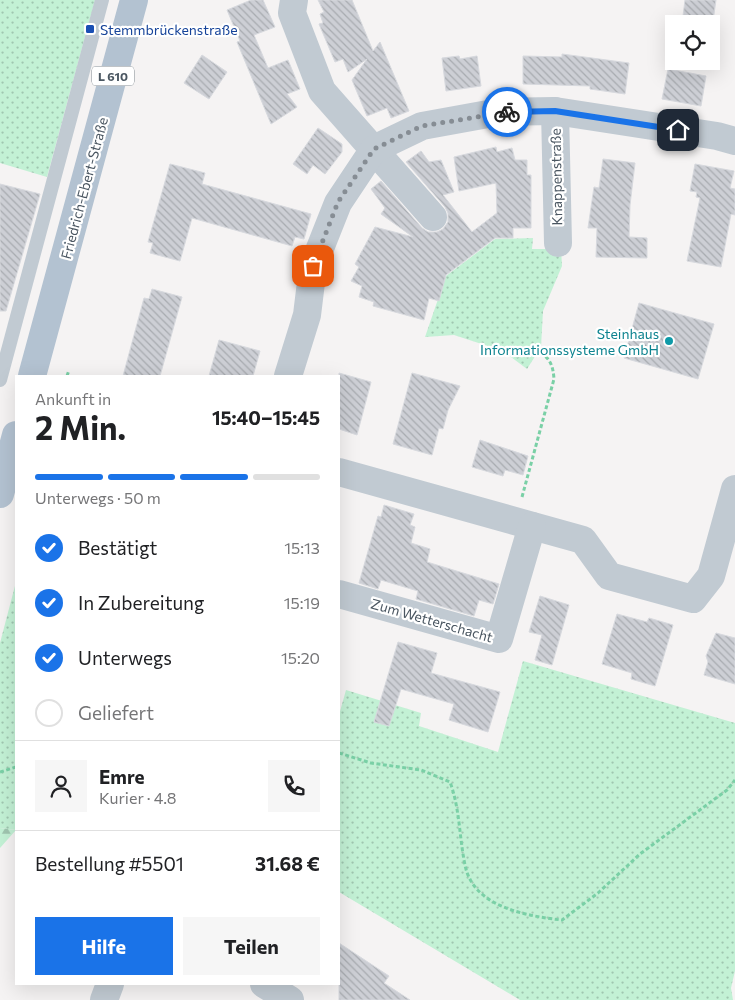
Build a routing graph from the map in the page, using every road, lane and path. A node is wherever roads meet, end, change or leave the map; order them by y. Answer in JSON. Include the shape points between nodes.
{"nodes":[{"id":1,"x":102,"y":0,"type":"edge"},
{"id":2,"x":134,"y":0,"type":"edge"},
{"id":3,"x":294,"y":0,"type":"edge"},
{"id":4,"x":555,"y":111,"type":"junction"},
{"id":5,"x":735,"y":141,"type":"edge"},
{"id":6,"x":374,"y":149,"type":"junction"},
{"id":7,"x":433,"y":217,"type":"dead end"},
{"id":8,"x":558,"y":243,"type":"dead end"},
{"id":9,"x":538,"y":351,"type":"dead end"},
{"id":10,"x":69,"y":370,"type":"dead end"},
{"id":11,"x":32,"y":375,"type":"edge"},
{"id":12,"x":67,"y":375,"type":"edge"},
{"id":13,"x":288,"y":375,"type":"edge"},
{"id":14,"x":0,"y":380,"type":"edge"},
{"id":15,"x":15,"y":439,"type":"edge"},
{"id":16,"x":340,"y":475,"type":"edge"},
{"id":17,"x":735,"y":489,"type":"edge"},
{"id":18,"x":0,"y":494,"type":"edge"},
{"id":19,"x":524,"y":524,"type":"junction"},
{"id":20,"x":340,"y":594,"type":"edge"},
{"id":21,"x":340,"y":753,"type":"edge"},
{"id":22,"x":15,"y":766,"type":"edge"},
{"id":23,"x":0,"y":772,"type":"edge"},
{"id":24,"x":735,"y":780,"type":"edge"},
{"id":25,"x":110,"y":985,"type":"edge"},
{"id":26,"x":266,"y":985,"type":"edge"},
{"id":27,"x":104,"y":1000,"type":"edge"},
{"id":28,"x":290,"y":1000,"type":"edge"}],
"edges":[{"from":1,"to":14,"type":"lane"},
{"from":2,"to":11,"type":"main road","name":"Friedrich-Ebert-Straße","number":"L 610"},
{"from":3,"to":6,"type":"street","via":[[292,13],[322,91]]},
{"from":4,"to":5,"type":"street","name":"Knappenstraße"},
{"from":4,"to":6,"type":"street","name":"Knappenstraße","via":[[499,112],[422,126]]},
{"from":4,"to":8,"type":"street","name":"Knappenstraße"},
{"from":6,"to":7,"type":"street"},
{"from":6,"to":13,"type":"street","via":[[338,202],[313,266],[307,315]]},
{"from":9,"to":19,"type":"path","via":[[553,366],[554,378]]},
{"from":10,"to":12,"type":"path"},
{"from":15,"to":18,"type":"main road"},
{"from":16,"to":19,"type":"street"},
{"from":17,"to":19,"type":"street","via":[[711,576],[693,599],[608,576],[583,540]]},
{"from":19,"to":20,"type":"street","name":"Zum Wetterschacht","via":[[500,639]]},
{"from":21,"to":24,"type":"path","via":[[371,763],[421,770],[450,782],[457,802],[465,867],[476,888],[493,903],[529,916],[562,920]]},
{"from":22,"to":23,"type":"path"},
{"from":25,"to":27,"type":"street"},
{"from":26,"to":28,"type":"street"}]}
